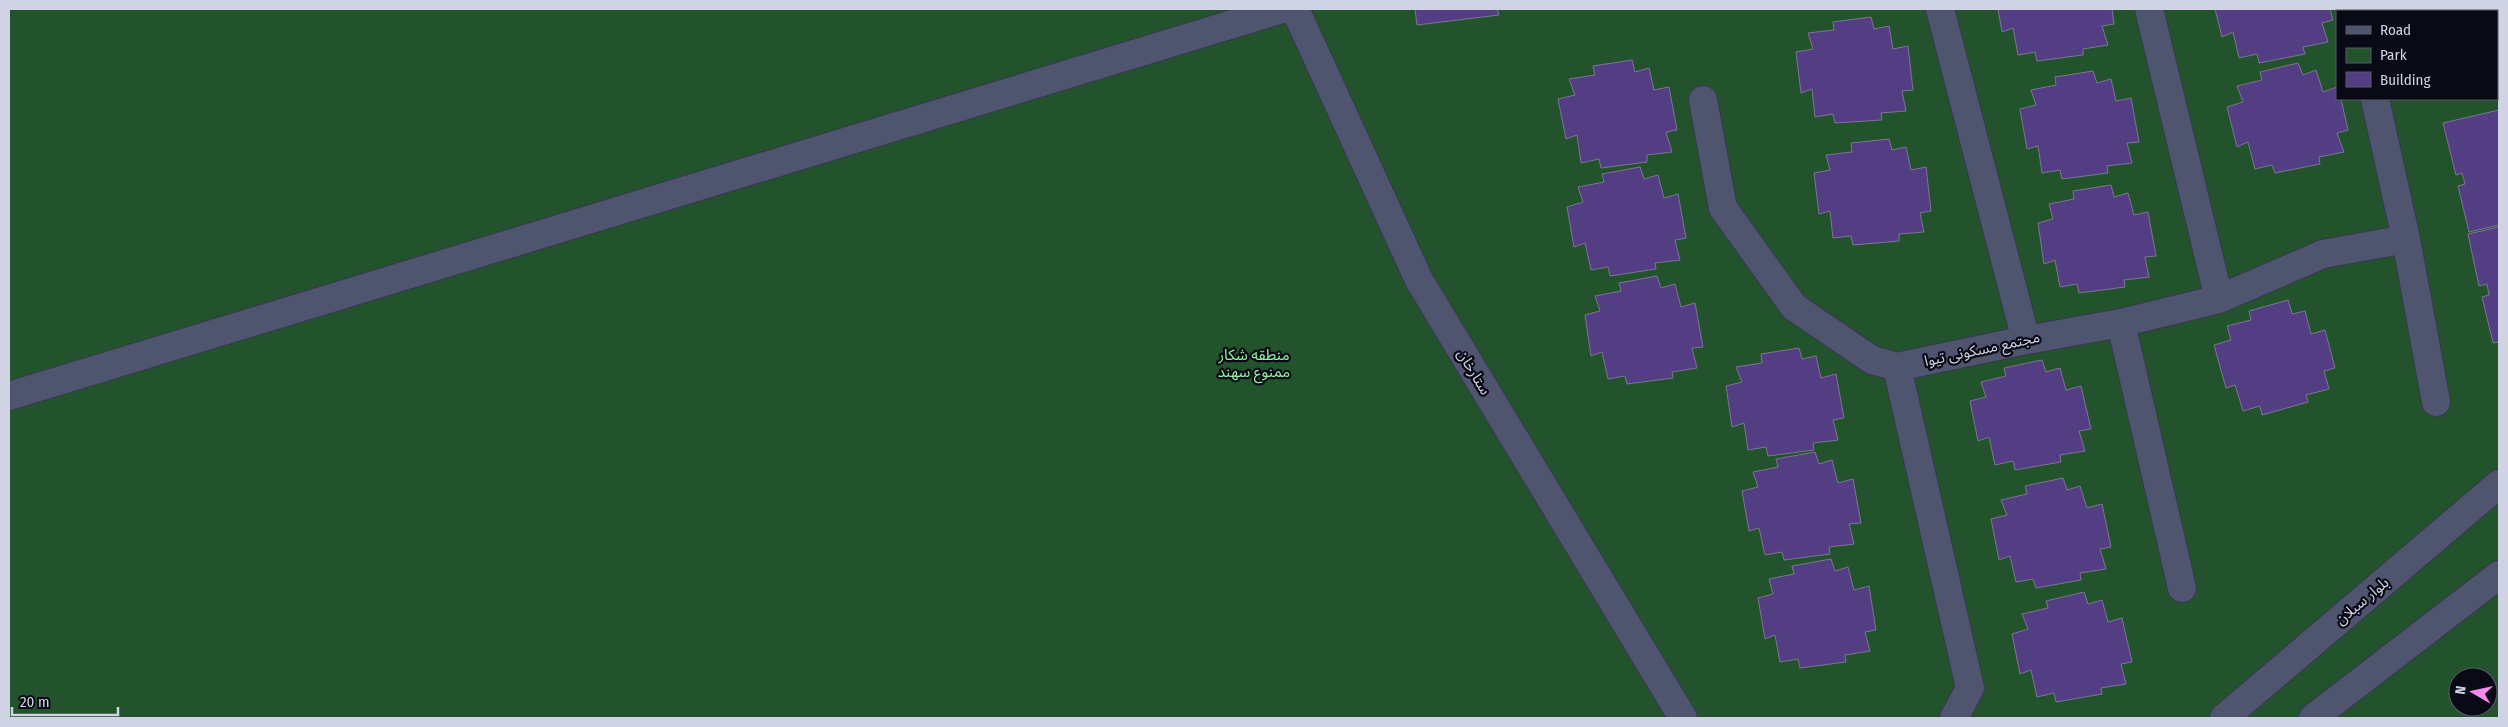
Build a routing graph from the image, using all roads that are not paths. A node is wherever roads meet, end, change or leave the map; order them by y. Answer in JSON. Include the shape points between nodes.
{"nodes":[{"id":1,"x":1282,"y":9,"type":"edge"},
{"id":2,"x":1295,"y":9,"type":"edge"},
{"id":3,"x":1940,"y":9,"type":"edge"},
{"id":4,"x":2149,"y":9,"type":"edge"},
{"id":5,"x":1703,"y":100,"type":"dead end"},
{"id":6,"x":2375,"y":100,"type":"edge"},
{"id":7,"x":2406,"y":239,"type":"junction"},
{"id":8,"x":2219,"y":299,"type":"junction"},
{"id":9,"x":2121,"y":323,"type":"junction"},
{"id":10,"x":2026,"y":340,"type":"junction"},
{"id":11,"x":1897,"y":368,"type":"junction"},
{"id":12,"x":9,"y":396,"type":"edge"},
{"id":13,"x":2436,"y":402,"type":"dead end"},
{"id":14,"x":2499,"y":484,"type":"edge"},
{"id":15,"x":2499,"y":575,"type":"edge"},
{"id":16,"x":2182,"y":588,"type":"dead end"},
{"id":17,"x":1683,"y":718,"type":"edge"},
{"id":18,"x":1954,"y":718,"type":"edge"},
{"id":19,"x":2224,"y":718,"type":"edge"},
{"id":20,"x":2313,"y":718,"type":"edge"}],
"edges":[{"from":1,"to":12,"type":"street"},
{"from":2,"to":17,"type":"street","name":"ستارخان","via":[[1419,280]]},
{"from":3,"to":10,"type":"street"},
{"from":4,"to":8,"type":"street"},
{"from":5,"to":11,"type":"street","name":"مجتمع مسکونی تیوا","via":[[1723,208],[1794,308],[1872,360]]},
{"from":6,"to":7,"type":"street"},
{"from":7,"to":8,"type":"street","name":"مجتمع مسکونی تیوا","via":[[2323,254]]},
{"from":7,"to":13,"type":"street"},
{"from":8,"to":9,"type":"street","name":"مجتمع مسکونی تیوا"},
{"from":9,"to":10,"type":"street","name":"مجتمع مسکونی تیوا"},
{"from":9,"to":16,"type":"street"},
{"from":10,"to":11,"type":"street","name":"مجتمع مسکونی تیوا"},
{"from":11,"to":18,"type":"street","via":[[1970,688]]},
{"from":14,"to":19,"type":"street","name":"بلوار سبلان"},
{"from":15,"to":20,"type":"street"}]}
